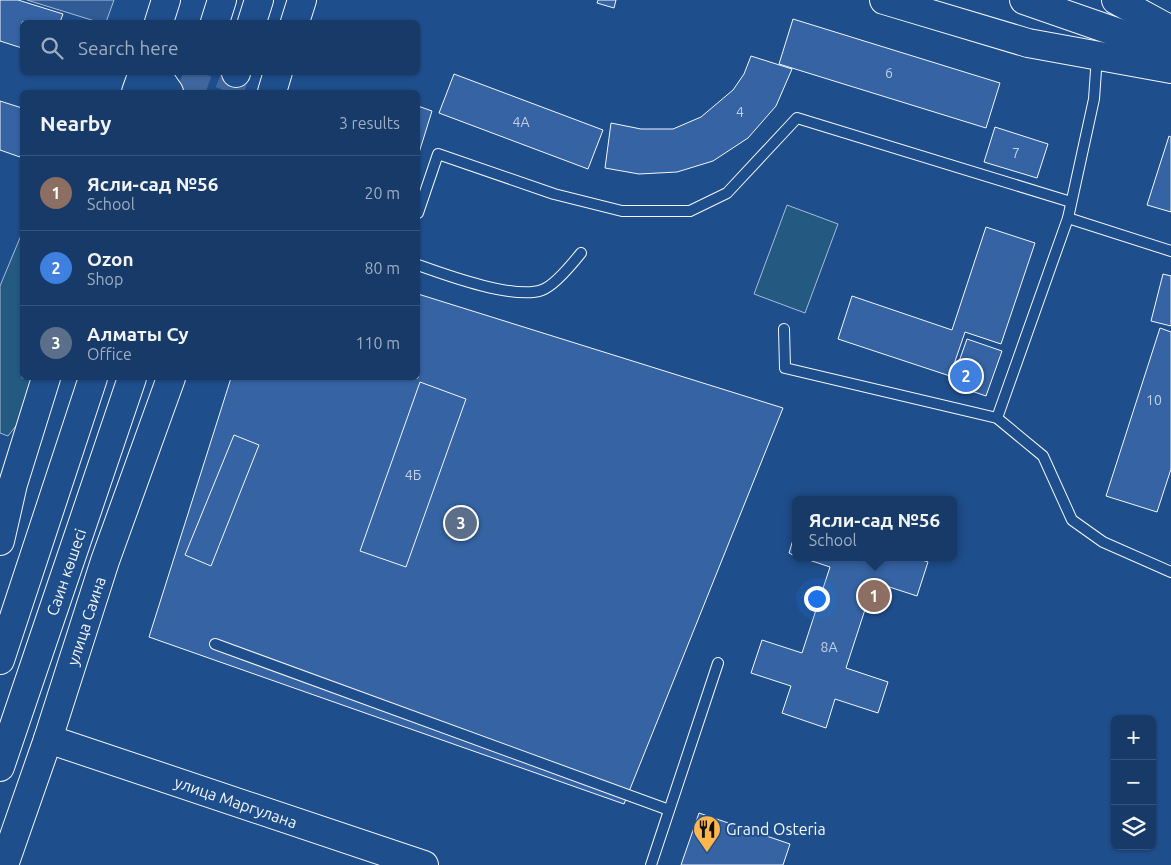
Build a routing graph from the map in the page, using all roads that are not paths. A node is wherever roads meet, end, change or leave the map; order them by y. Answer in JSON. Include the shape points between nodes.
{"nodes":[{"id":1,"x":166,"y":0,"type":"edge"},
{"id":2,"x":222,"y":0,"type":"edge"},
{"id":3,"x":259,"y":0,"type":"edge"},
{"id":4,"x":302,"y":0,"type":"edge"},
{"id":5,"x":884,"y":0,"type":"edge"},
{"id":6,"x":1024,"y":0,"type":"edge"},
{"id":7,"x":1116,"y":0,"type":"edge"},
{"id":8,"x":160,"y":20,"type":"edge"},
{"id":9,"x":216,"y":20,"type":"edge"},
{"id":10,"x":253,"y":20,"type":"edge"},
{"id":11,"x":296,"y":20,"type":"edge"},
{"id":12,"x":1171,"y":30,"type":"edge"},
{"id":13,"x":1171,"y":51,"type":"edge"},
{"id":14,"x":1097,"y":56,"type":"junction"},
{"id":15,"x":1171,"y":69,"type":"edge"},
{"id":16,"x":142,"y":75,"type":"edge"},
{"id":17,"x":157,"y":75,"type":"edge"},
{"id":18,"x":277,"y":75,"type":"edge"},
{"id":19,"x":137,"y":90,"type":"edge"},
{"id":20,"x":168,"y":90,"type":"edge"},
{"id":21,"x":273,"y":90,"type":"edge"},
{"id":22,"x":1071,"y":202,"type":"junction"},
{"id":23,"x":420,"y":207,"type":"edge"},
{"id":24,"x":1068,"y":218,"type":"junction"},
{"id":25,"x":1171,"y":251,"type":"edge"},
{"id":26,"x":581,"y":253,"type":"dead end"},
{"id":27,"x":420,"y":267,"type":"edge"},
{"id":28,"x":784,"y":329,"type":"dead end"},
{"id":29,"x":45,"y":380,"type":"edge"},
{"id":30,"x":92,"y":380,"type":"edge"},
{"id":31,"x":131,"y":380,"type":"edge"},
{"id":32,"x":171,"y":380,"type":"edge"},
{"id":33,"x":998,"y":418,"type":"junction"},
{"id":34,"x":7,"y":482,"type":"edge"},
{"id":35,"x":0,"y":541,"type":"edge"},
{"id":36,"x":1171,"y":572,"type":"edge"},
{"id":37,"x":214,"y":644,"type":"dead end"},
{"id":38,"x":0,"y":660,"type":"edge"},
{"id":39,"x":718,"y":662,"type":"dead end"},
{"id":40,"x":48,"y":739,"type":"junction"},
{"id":41,"x":0,"y":767,"type":"edge"},
{"id":42,"x":669,"y":810,"type":"junction"},
{"id":43,"x":4,"y":865,"type":"edge"},
{"id":44,"x":424,"y":865,"type":"edge"},
{"id":45,"x":650,"y":865,"type":"edge"}],
"edges":[{"from":1,"to":8,"type":"main road"},
{"from":2,"to":9,"type":"main road"},
{"from":3,"to":10,"type":"main road"},
{"from":4,"to":11,"type":"main road"},
{"from":5,"to":14,"type":"main road","via":[[1028,43]]},
{"from":6,"to":13,"type":"main road"},
{"from":7,"to":12,"type":"main road"},
{"from":14,"to":15,"type":"main road"},
{"from":14,"to":22,"type":"lane","via":[[1094,99]]},
{"from":16,"to":19,"type":"main road"},
{"from":17,"to":20,"type":"main road"},
{"from":18,"to":21,"type":"main road"},
{"from":22,"to":23,"type":"lane","via":[[797,118],[727,193],[690,211],[622,211],[554,194],[438,154]]},
{"from":22,"to":24,"type":"lane"},
{"from":24,"to":25,"type":"lane"},
{"from":24,"to":33,"type":"lane"},
{"from":26,"to":27,"type":"lane","via":[[568,269],[542,290],[508,292]]},
{"from":28,"to":33,"type":"lane","via":[[785,368]]},
{"from":29,"to":34,"type":"main road"},
{"from":30,"to":38,"type":"main road"},
{"from":31,"to":41,"type":"main road","name":"Саин көшесі"},
{"from":32,"to":40,"type":"main road","name":"улица Саина","via":[[105,561]]},
{"from":33,"to":36,"type":"lane","via":[[1043,456],[1072,520],[1103,542]]},
{"from":34,"to":35,"type":"main road"},
{"from":37,"to":42,"type":"lane"},
{"from":39,"to":42,"type":"lane"},
{"from":40,"to":43,"type":"main road","name":"улица Саина"},
{"from":40,"to":44,"type":"main road","name":"улица Маргулана"},
{"from":42,"to":45,"type":"lane"}]}
